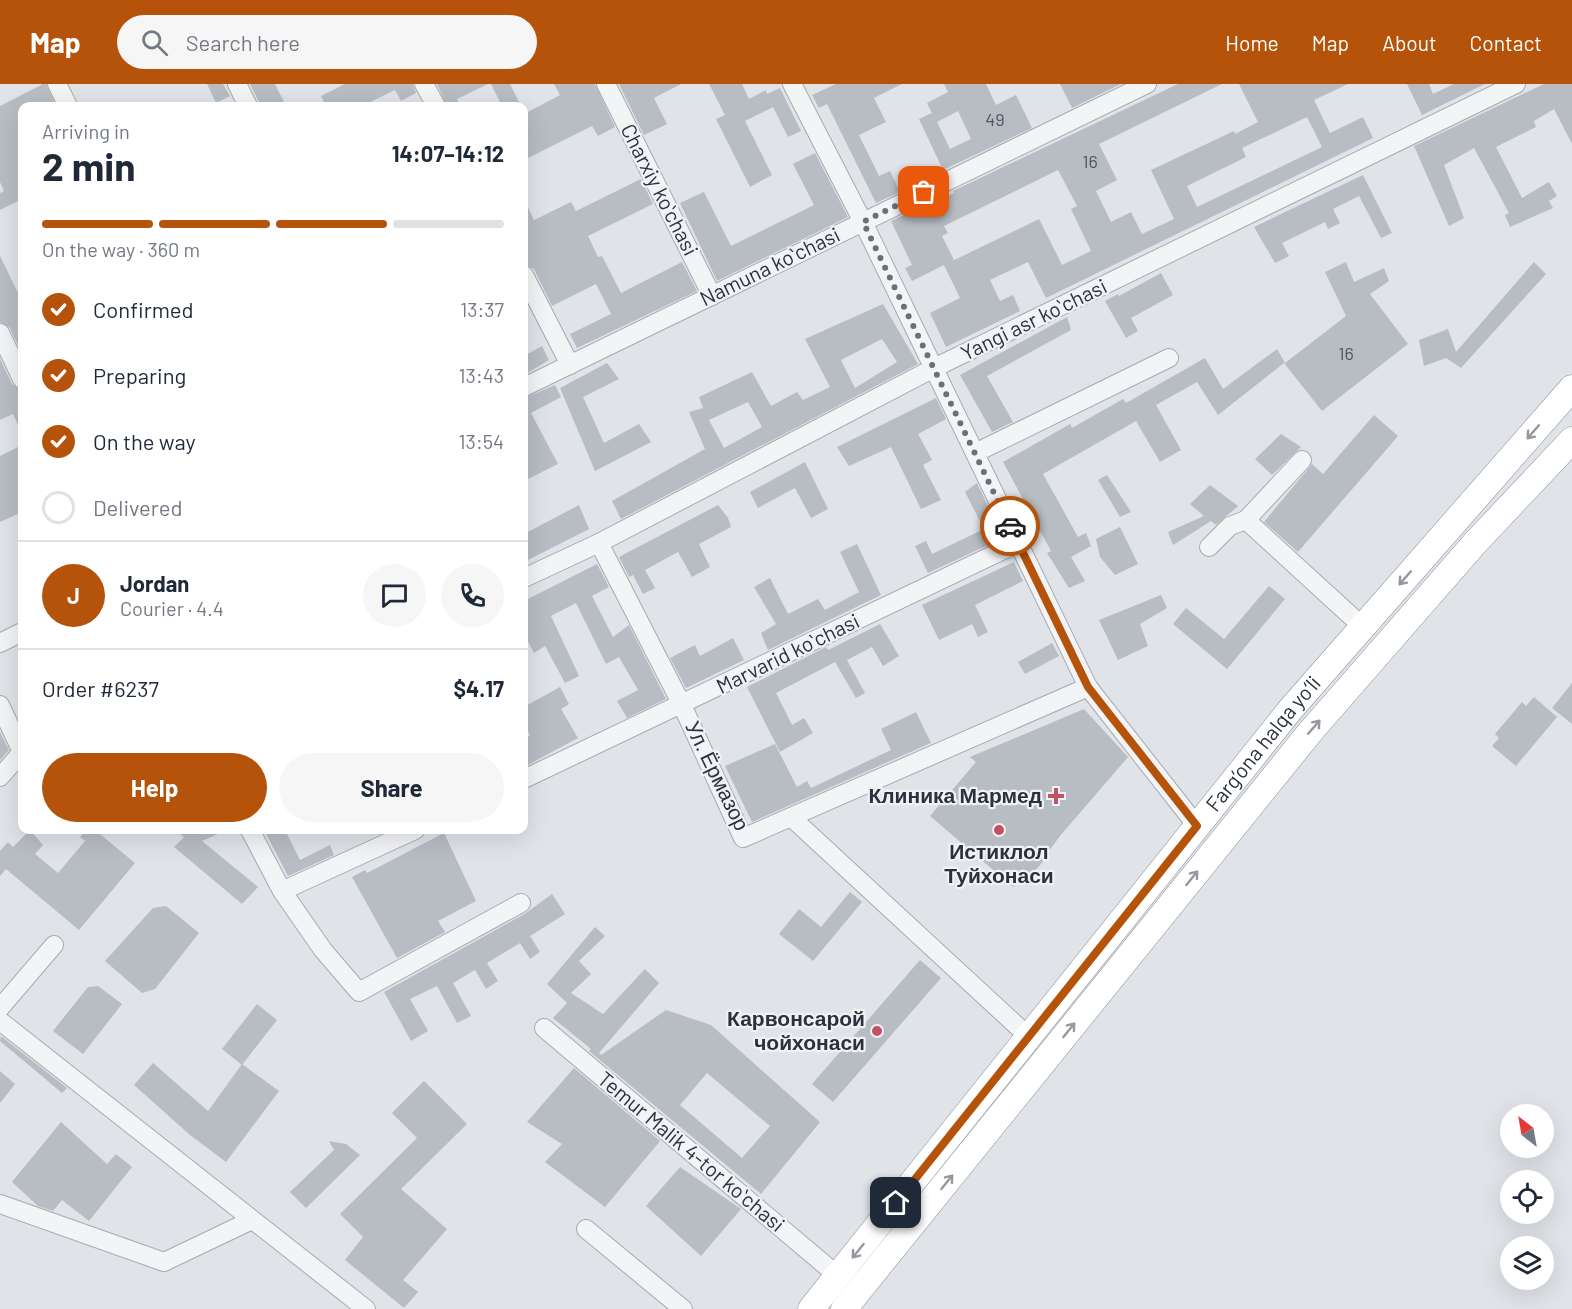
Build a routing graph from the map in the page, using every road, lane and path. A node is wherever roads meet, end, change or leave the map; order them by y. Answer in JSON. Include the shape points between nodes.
{"nodes":[{"id":1,"x":57,"y":84,"type":"edge"},
{"id":2,"x":237,"y":84,"type":"edge"},
{"id":3,"x":424,"y":84,"type":"edge"},
{"id":4,"x":606,"y":84,"type":"edge"},
{"id":5,"x":792,"y":84,"type":"edge"},
{"id":6,"x":1147,"y":84,"type":"edge"},
{"id":7,"x":1516,"y":84,"type":"edge"},
{"id":8,"x":66,"y":102,"type":"edge"},
{"id":9,"x":246,"y":102,"type":"edge"},
{"id":10,"x":434,"y":102,"type":"edge"},
{"id":11,"x":863,"y":222,"type":"junction"},
{"id":12,"x":528,"y":283,"type":"edge"},
{"id":13,"x":712,"y":296,"type":"junction"},
{"id":14,"x":0,"y":333,"type":"edge"},
{"id":15,"x":1169,"y":358,"type":"dead end"},
{"id":16,"x":570,"y":364,"type":"junction"},
{"id":17,"x":934,"y":368,"type":"junction"},
{"id":18,"x":18,"y":371,"type":"edge"},
{"id":19,"x":528,"y":385,"type":"edge"},
{"id":20,"x":1572,"y":388,"type":"edge"},
{"id":21,"x":1572,"y":440,"type":"edge"},
{"id":22,"x":975,"y":453,"type":"junction"},
{"id":23,"x":1302,"y":460,"type":"dead end"},
{"id":24,"x":1246,"y":520,"type":"junction"},
{"id":25,"x":599,"y":543,"type":"junction"},
{"id":26,"x":1018,"y":543,"type":"junction"},
{"id":27,"x":1209,"y":547,"type":"dead end"},
{"id":28,"x":528,"y":576,"type":"edge"},
{"id":29,"x":1363,"y":627,"type":"junction"},
{"id":30,"x":18,"y":634,"type":"edge"},
{"id":31,"x":0,"y":643,"type":"edge"},
{"id":32,"x":1088,"y":687,"type":"junction"},
{"id":33,"x":0,"y":705,"type":"edge"},
{"id":34,"x":682,"y":705,"type":"junction"},
{"id":35,"x":18,"y":745,"type":"edge"},
{"id":36,"x":18,"y":756,"type":"edge"},
{"id":37,"x":0,"y":777,"type":"edge"},
{"id":38,"x":528,"y":777,"type":"edge"},
{"id":39,"x":792,"y":818,"type":"junction"},
{"id":40,"x":1197,"y":826,"type":"junction"},
{"id":41,"x":252,"y":834,"type":"edge"},
{"id":42,"x":406,"y":834,"type":"edge"},
{"id":43,"x":282,"y":891,"type":"junction"},
{"id":44,"x":521,"y":903,"type":"dead end"},
{"id":45,"x":54,"y":945,"type":"dead end"},
{"id":46,"x":0,"y":1008,"type":"edge"},
{"id":47,"x":0,"y":1022,"type":"edge"},
{"id":48,"x":544,"y":1028,"type":"dead end"},
{"id":49,"x":1029,"y":1037,"type":"junction"},
{"id":50,"x":0,"y":1204,"type":"edge"},
{"id":51,"x":252,"y":1220,"type":"junction"},
{"id":52,"x":586,"y":1229,"type":"dead end"},
{"id":53,"x":838,"y":1276,"type":"junction"},
{"id":54,"x":366,"y":1309,"type":"edge"},
{"id":55,"x":683,"y":1309,"type":"edge"},
{"id":56,"x":811,"y":1309,"type":"edge"},
{"id":57,"x":844,"y":1309,"type":"edge"}],
"edges":[{"from":1,"to":8,"type":"street"},
{"from":2,"to":9,"type":"street"},
{"from":3,"to":10,"type":"street"},
{"from":4,"to":13,"type":"street","name":"Charxiy koʻchasi"},
{"from":5,"to":11,"type":"street"},
{"from":6,"to":11,"type":"street","name":"Namuna koʻchasi"},
{"from":7,"to":17,"type":"street","name":"Yangi asr koʻchasi"},
{"from":11,"to":13,"type":"street","name":"Namuna koʻchasi"},
{"from":11,"to":17,"type":"street"},
{"from":12,"to":16,"type":"street"},
{"from":13,"to":16,"type":"street","name":"Namuna koʻchasi"},
{"from":14,"to":18,"type":"street"},
{"from":15,"to":22,"type":"street"},
{"from":16,"to":19,"type":"street","name":"Namuna koʻchasi"},
{"from":17,"to":22,"type":"street"},
{"from":17,"to":25,"type":"street","name":"Yangi asr koʻchasi"},
{"from":20,"to":29,"type":"highway","name":"Farg‘ona halqa yo‘li","one_way":true},
{"from":57,"to":21,"type":"highway","name":"Farg‘ona halqa yo‘li","one_way":true,"via":[[1311,731],[1475,543]]},
{"from":22,"to":26,"type":"street"},
{"from":23,"to":24,"type":"street"},
{"from":24,"to":27,"type":"street","via":[[1230,526]]},
{"from":24,"to":29,"type":"street"},
{"from":25,"to":28,"type":"street","name":"Yangi asr koʻchasi"},
{"from":25,"to":34,"type":"street","name":"Ул. Ёрмазор"},
{"from":26,"to":32,"type":"street"},
{"from":26,"to":34,"type":"street","name":"Marvarid koʻchasi"},
{"from":29,"to":40,"type":"highway","name":"Farg‘ona halqa yo‘li"},
{"from":30,"to":31,"type":"street"},
{"from":32,"to":39,"type":"street","name":"Ул. Ёрмазор"},
{"from":32,"to":40,"type":"street"},
{"from":33,"to":35,"type":"street"},
{"from":34,"to":38,"type":"street","name":"Marvarid koʻchasi"},
{"from":34,"to":39,"type":"street","name":"Ул. Ёрмазор","via":[[743,838]]},
{"from":36,"to":37,"type":"street"},
{"from":39,"to":49,"type":"street"},
{"from":40,"to":49,"type":"highway","name":"Farg‘ona halqa yo‘li"},
{"from":41,"to":43,"type":"street"},
{"from":42,"to":43,"type":"street"},
{"from":43,"to":44,"type":"street","via":[[322,950],[359,992]]},
{"from":45,"to":46,"type":"street"},
{"from":47,"to":51,"type":"street"},
{"from":48,"to":53,"type":"street","name":"Temur Malik 4-tor koʻchasi"},
{"from":49,"to":53,"type":"highway","name":"Farg‘ona halqa yo‘li","one_way":true},
{"from":50,"to":51,"type":"street","via":[[164,1262]]},
{"from":51,"to":54,"type":"street"},
{"from":52,"to":55,"type":"street"},
{"from":53,"to":56,"type":"highway","name":"Farg‘ona halqa yo‘li"}]}
